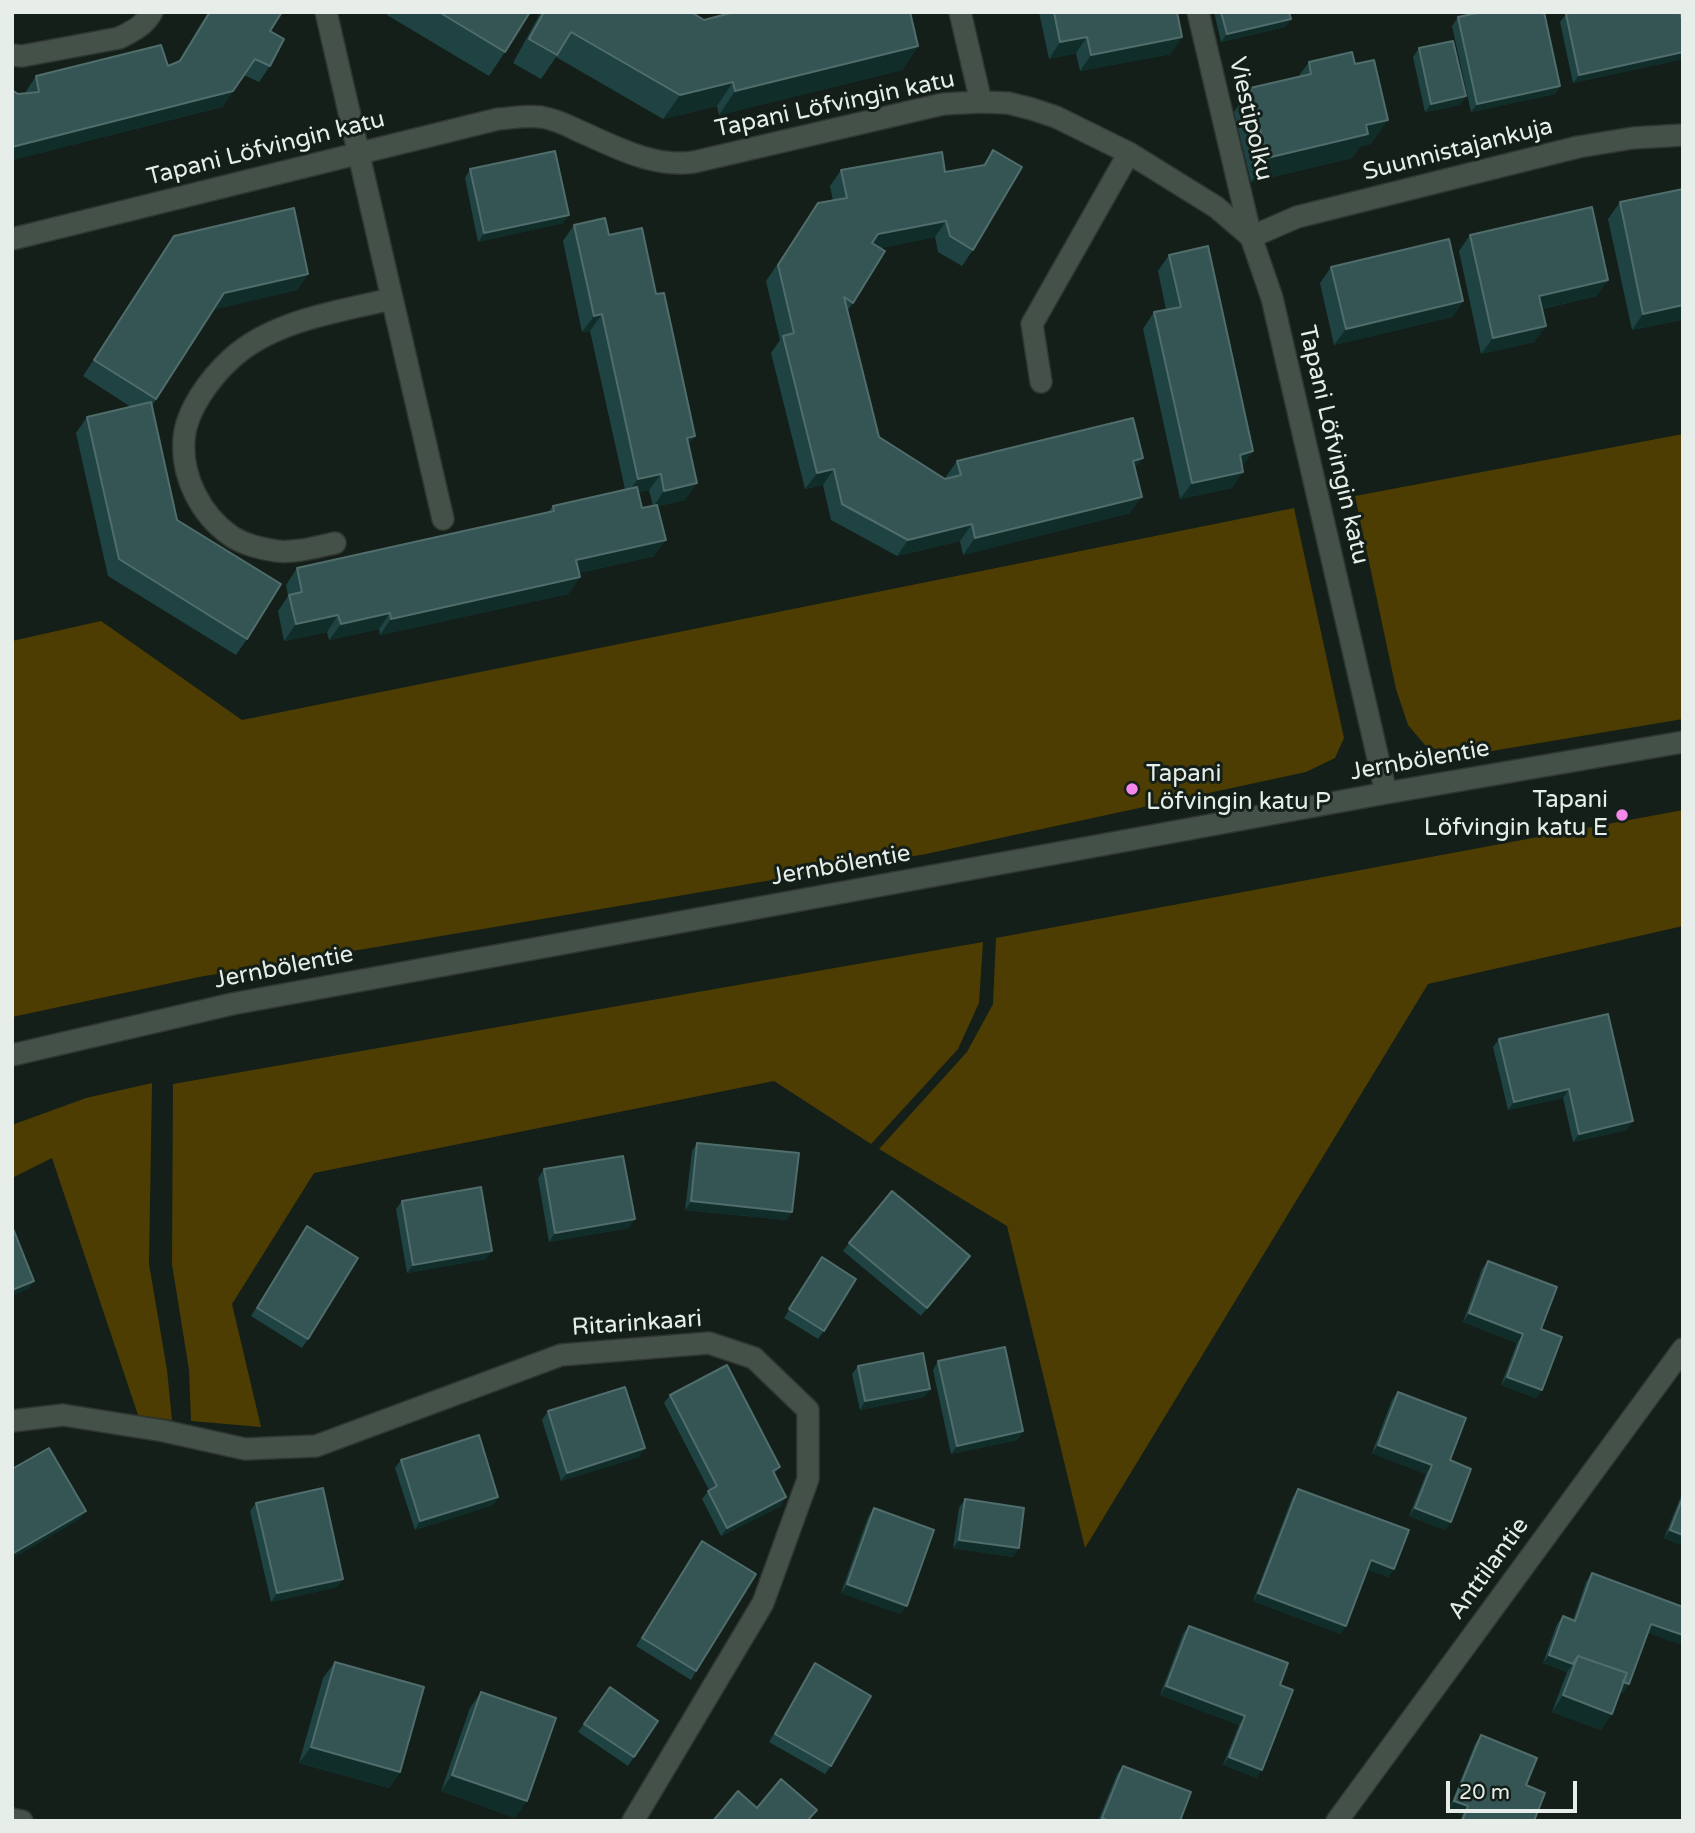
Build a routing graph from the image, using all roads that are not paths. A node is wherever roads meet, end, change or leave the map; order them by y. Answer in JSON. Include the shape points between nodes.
{"nodes":[{"id":1,"x":152,"y":12,"type":"edge"},
{"id":2,"x":326,"y":12,"type":"edge"},
{"id":3,"x":960,"y":12,"type":"edge"},
{"id":4,"x":1198,"y":12,"type":"edge"},
{"id":5,"x":12,"y":55,"type":"edge"},
{"id":6,"x":981,"y":102,"type":"junction"},
{"id":7,"x":1683,"y":135,"type":"edge"},
{"id":8,"x":358,"y":153,"type":"junction"},
{"id":9,"x":1129,"y":153,"type":"junction"},
{"id":10,"x":1251,"y":237,"type":"junction"},
{"id":11,"x":12,"y":239,"type":"edge"},
{"id":12,"x":391,"y":299,"type":"junction"},
{"id":13,"x":1041,"y":382,"type":"dead end"},
{"id":14,"x":443,"y":519,"type":"dead end"},
{"id":15,"x":335,"y":542,"type":"dead end"},
{"id":16,"x":1683,"y":742,"type":"edge"},
{"id":17,"x":1386,"y":793,"type":"junction"},
{"id":18,"x":12,"y":1055,"type":"edge"},
{"id":19,"x":1683,"y":1349,"type":"edge"},
{"id":20,"x":12,"y":1421,"type":"edge"},
{"id":21,"x":12,"y":1819,"type":"edge"},
{"id":22,"x":22,"y":1821,"type":"edge"},
{"id":23,"x":634,"y":1821,"type":"edge"},
{"id":24,"x":1337,"y":1821,"type":"edge"}],
"edges":[{"from":1,"to":5,"type":"street","via":[[146,22],[119,38]]},
{"from":2,"to":8,"type":"street"},
{"from":3,"to":6,"type":"street"},
{"from":4,"to":10,"type":"street","name":"Viestipolku"},
{"from":6,"to":8,"type":"street","name":"Tapani Löfvingin katu","via":[[943,104],[679,164],[638,157],[540,117],[498,119]]},
{"from":6,"to":9,"type":"street","name":"Tapani Löfvingin katu","via":[[1008,103],[1056,117]]},
{"from":7,"to":10,"type":"street","name":"Suunnistajankuja","via":[[1578,146],[1297,217]]},
{"from":8,"to":11,"type":"street","name":"Tapani Löfvingin katu"},
{"from":8,"to":12,"type":"street"},
{"from":9,"to":10,"type":"street","name":"Tapani Löfvingin katu","via":[[1216,207]]},
{"from":9,"to":13,"type":"street","via":[[1032,324]]},
{"from":10,"to":17,"type":"street","name":"Tapani Löfvingin katu","via":[[1272,298]]},
{"from":12,"to":14,"type":"street"},
{"from":12,"to":15,"type":"street","via":[[299,323],[252,343],[232,357],[205,388],[185,431],[185,465],[191,486],[201,505],[232,537],[278,551]]},
{"from":16,"to":17,"type":"street","name":"Jernbölentie"},
{"from":17,"to":18,"type":"street","name":"Jernbölentie","via":[[232,1004]]},
{"from":19,"to":24,"type":"street","name":"Anttilantie"},
{"from":20,"to":23,"type":"street","name":"Ritarinkaari","via":[[63,1415],[245,1449],[316,1446],[561,1355],[709,1343],[754,1357],[808,1409],[808,1479],[763,1603]]},
{"from":21,"to":22,"type":"street"}]}
